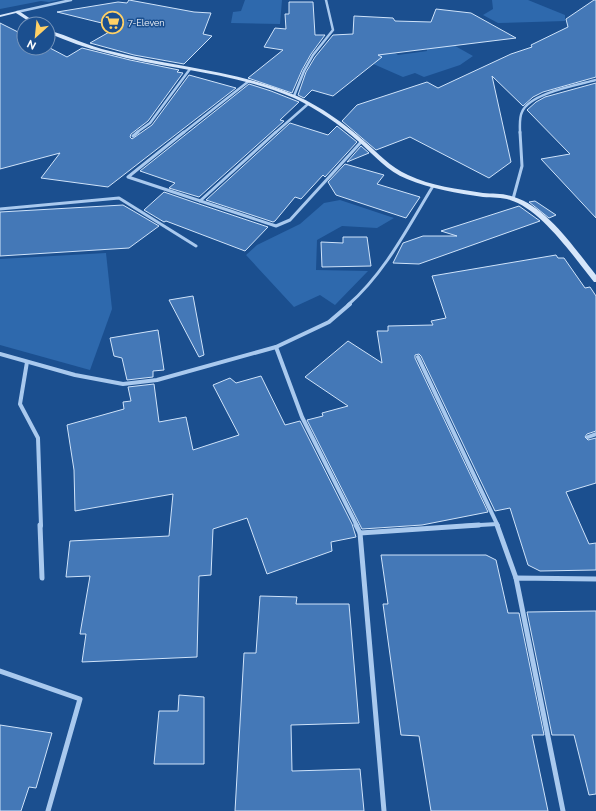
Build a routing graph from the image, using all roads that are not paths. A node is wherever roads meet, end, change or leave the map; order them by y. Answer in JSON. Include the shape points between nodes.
{"nodes":[{"id":1,"x":71,"y":0,"type":"edge"},
{"id":2,"x":326,"y":0,"type":"edge"},
{"id":3,"x":17,"y":12,"type":"junction"},
{"id":4,"x":0,"y":16,"type":"edge"},
{"id":5,"x":23,"y":16,"type":"edge"},
{"id":6,"x":56,"y":35,"type":"edge"},
{"id":7,"x":190,"y":69,"type":"junction"},
{"id":8,"x":596,"y":80,"type":"edge"},
{"id":9,"x":249,"y":81,"type":"junction"},
{"id":10,"x":294,"y":96,"type":"junction"},
{"id":11,"x":308,"y":104,"type":"junction"},
{"id":12,"x":133,"y":136,"type":"dead end"},
{"id":13,"x":362,"y":141,"type":"junction"},
{"id":14,"x":433,"y":186,"type":"junction"},
{"id":15,"x":513,"y":199,"type":"junction"},
{"id":16,"x":200,"y":201,"type":"junction"},
{"id":17,"x":0,"y":209,"type":"edge"},
{"id":18,"x":196,"y":246,"type":"dead end"},
{"id":19,"x":596,"y":280,"type":"edge"},
{"id":20,"x":276,"y":347,"type":"junction"},
{"id":21,"x":0,"y":354,"type":"edge"},
{"id":22,"x":418,"y":357,"type":"dead end"},
{"id":23,"x":27,"y":362,"type":"junction"},
{"id":24,"x":596,"y":434,"type":"edge"},
{"id":25,"x":588,"y":437,"type":"dead end"},
{"id":26,"x":497,"y":524,"type":"junction"},
{"id":27,"x":360,"y":533,"type":"junction"},
{"id":28,"x":42,"y":578,"type":"dead end"},
{"id":29,"x":516,"y":578,"type":"junction"},
{"id":30,"x":596,"y":579,"type":"edge"},
{"id":31,"x":0,"y":671,"type":"edge"},
{"id":32,"x":48,"y":811,"type":"edge"},
{"id":33,"x":384,"y":811,"type":"edge"},
{"id":34,"x":563,"y":811,"type":"edge"}],
"edges":[{"from":1,"to":3,"type":"street"},
{"from":2,"to":10,"type":"street","via":[[333,30],[304,71]]},
{"from":3,"to":4,"type":"street"},
{"from":3,"to":5,"type":"street"},
{"from":6,"to":7,"type":"street","via":[[92,48]]},
{"from":7,"to":9,"type":"street"},
{"from":7,"to":12,"type":"street","via":[[150,123]]},
{"from":8,"to":15,"type":"street","via":[[550,94],[523,109],[520,118],[522,167]]},
{"from":9,"to":10,"type":"street"},
{"from":9,"to":16,"type":"street","via":[[128,177]]},
{"from":10,"to":11,"type":"street"},
{"from":11,"to":13,"type":"street","via":[[328,114]]},
{"from":11,"to":16,"type":"street"},
{"from":13,"to":14,"type":"street","via":[[378,158],[400,173]]},
{"from":13,"to":16,"type":"street","via":[[290,220],[276,226]]},
{"from":14,"to":15,"type":"street"},
{"from":14,"to":20,"type":"street","via":[[386,263],[361,294],[329,322]]},
{"from":15,"to":19,"type":"street","via":[[539,215]]},
{"from":17,"to":18,"type":"street","via":[[119,198]]},
{"from":20,"to":23,"type":"street","via":[[157,380],[123,384]]},
{"from":20,"to":27,"type":"street","via":[[302,417]]},
{"from":21,"to":23,"type":"street"},
{"from":22,"to":26,"type":"street"},
{"from":23,"to":28,"type":"street","via":[[20,404],[38,438]]},
{"from":24,"to":25,"type":"street"},
{"from":26,"to":27,"type":"street"},
{"from":26,"to":29,"type":"street"},
{"from":27,"to":33,"type":"street"},
{"from":29,"to":30,"type":"street"},
{"from":29,"to":34,"type":"street"},
{"from":31,"to":32,"type":"street","via":[[80,699]]}]}
